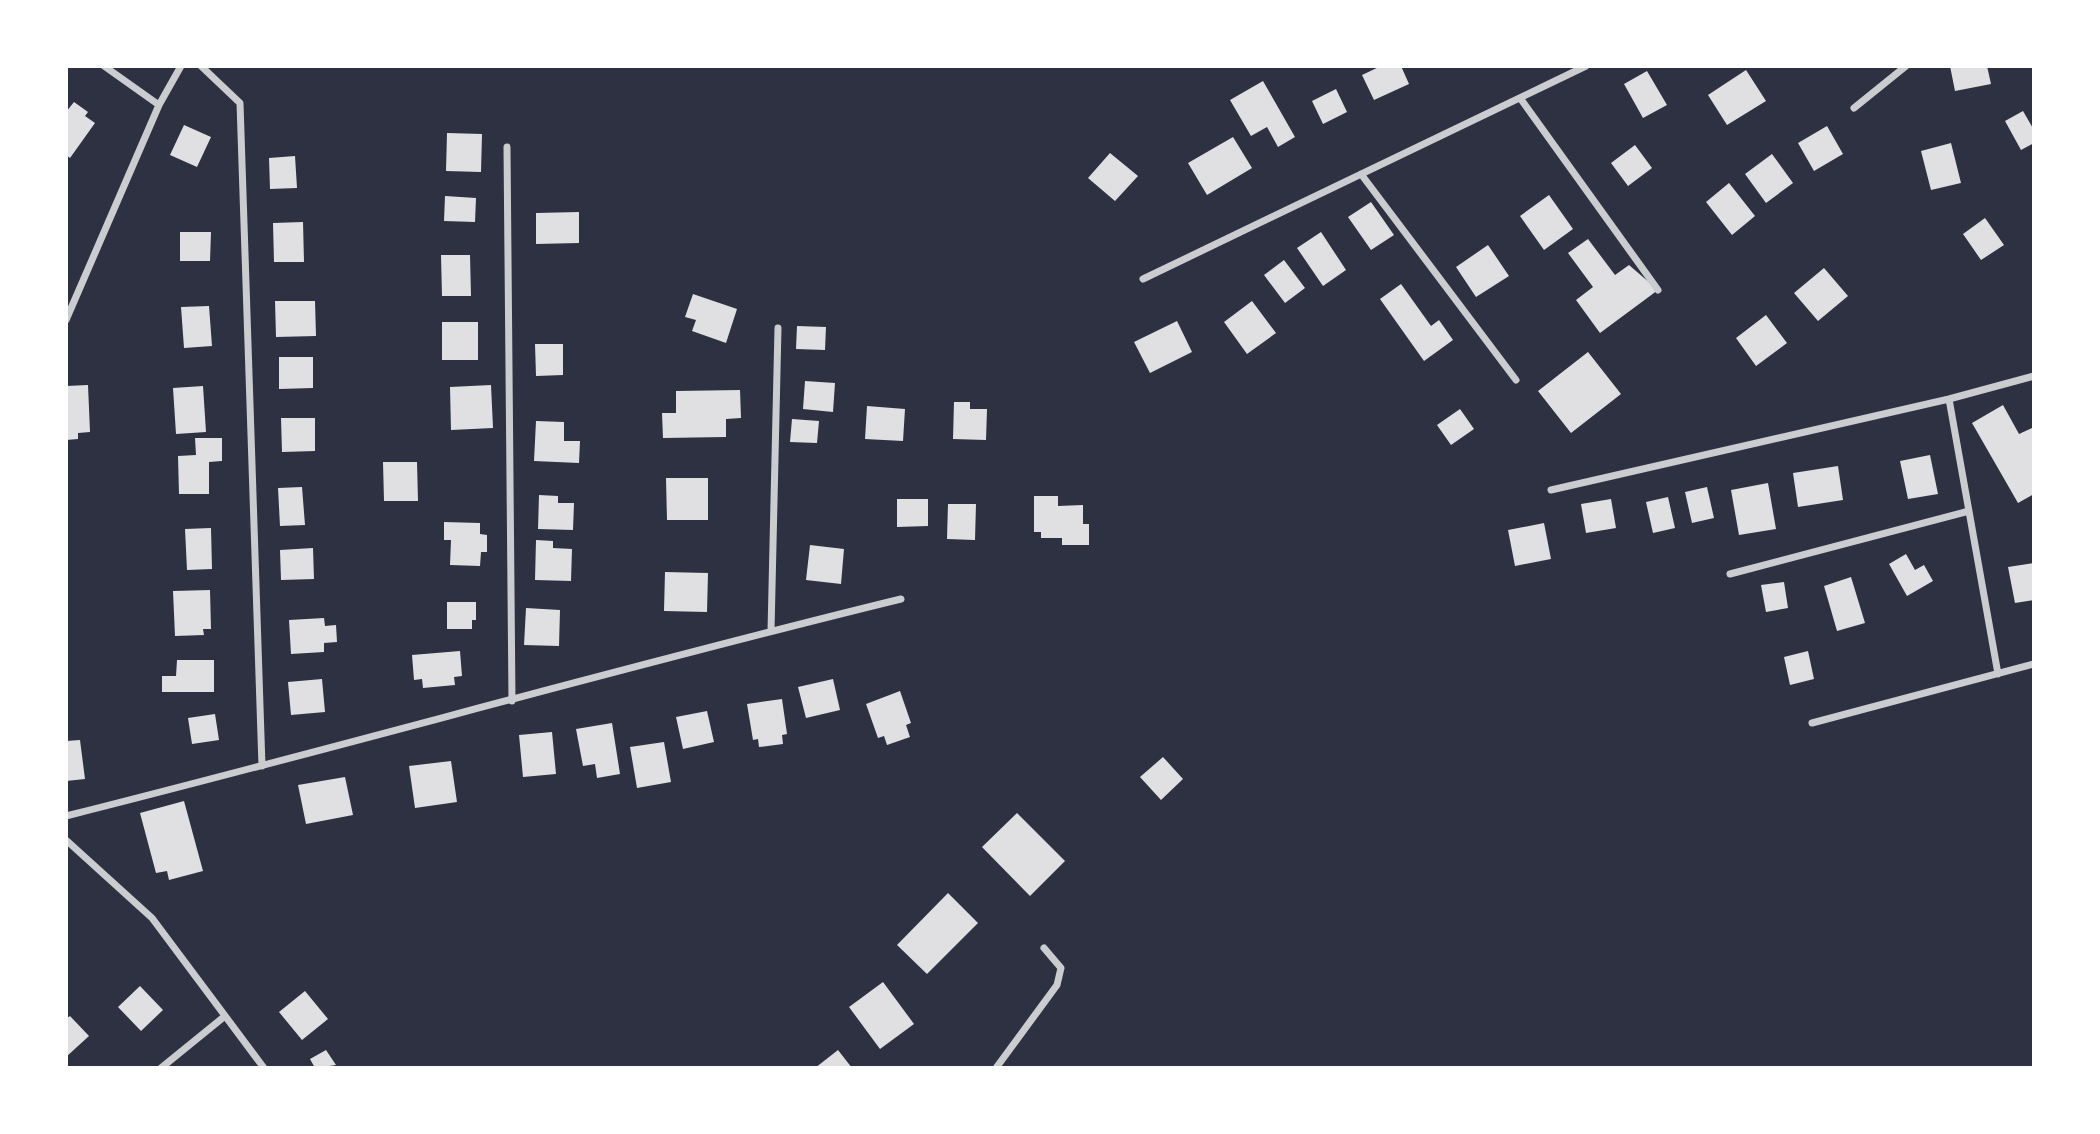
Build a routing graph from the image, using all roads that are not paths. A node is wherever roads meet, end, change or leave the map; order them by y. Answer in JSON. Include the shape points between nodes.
{"nodes":[{"id":1,"x":104,"y":66,"type":"edge"},
{"id":2,"x":181,"y":66,"type":"edge"},
{"id":3,"x":201,"y":66,"type":"edge"},
{"id":4,"x":1586,"y":66,"type":"edge"},
{"id":5,"x":1906,"y":66,"type":"edge"},
{"id":6,"x":1520,"y":98,"type":"junction"},
{"id":7,"x":159,"y":105,"type":"junction"},
{"id":8,"x":1854,"y":108,"type":"dead end"},
{"id":9,"x":507,"y":147,"type":"dead end"},
{"id":10,"x":1362,"y":174,"type":"junction"},
{"id":11,"x":1143,"y":279,"type":"dead end"},
{"id":12,"x":1658,"y":290,"type":"dead end"},
{"id":13,"x":68,"y":310,"type":"edge"},
{"id":14,"x":66,"y":320,"type":"edge"},
{"id":15,"x":778,"y":328,"type":"dead end"},
{"id":16,"x":2034,"y":376,"type":"edge"},
{"id":17,"x":1516,"y":380,"type":"dead end"},
{"id":18,"x":1949,"y":399,"type":"junction"},
{"id":19,"x":1551,"y":490,"type":"dead end"},
{"id":20,"x":1969,"y":511,"type":"junction"},
{"id":21,"x":1730,"y":575,"type":"dead end"},
{"id":22,"x":901,"y":599,"type":"dead end"},
{"id":23,"x":771,"y":631,"type":"junction"},
{"id":24,"x":2034,"y":664,"type":"edge"},
{"id":25,"x":1998,"y":674,"type":"junction"},
{"id":26,"x":512,"y":701,"type":"junction"},
{"id":27,"x":1812,"y":723,"type":"dead end"},
{"id":28,"x":262,"y":766,"type":"junction"},
{"id":29,"x":66,"y":816,"type":"edge"},
{"id":30,"x":66,"y":840,"type":"edge"},
{"id":31,"x":1044,"y":948,"type":"dead end"},
{"id":32,"x":225,"y":1016,"type":"junction"},
{"id":33,"x":161,"y":1068,"type":"edge"},
{"id":34,"x":264,"y":1068,"type":"edge"},
{"id":35,"x":996,"y":1068,"type":"edge"}],
"edges":[{"from":1,"to":7,"type":"street"},
{"from":2,"to":7,"type":"street"},
{"from":3,"to":28,"type":"street","via":[[240,103]]},
{"from":4,"to":6,"type":"street"},
{"from":5,"to":8,"type":"street"},
{"from":6,"to":10,"type":"street"},
{"from":6,"to":12,"type":"street"},
{"from":7,"to":13,"type":"street"},
{"from":9,"to":26,"type":"street"},
{"from":10,"to":11,"type":"street"},
{"from":10,"to":17,"type":"street"},
{"from":13,"to":14,"type":"street"},
{"from":15,"to":23,"type":"street"},
{"from":16,"to":18,"type":"street"},
{"from":18,"to":19,"type":"street"},
{"from":18,"to":20,"type":"street"},
{"from":20,"to":21,"type":"street"},
{"from":20,"to":25,"type":"street"},
{"from":22,"to":23,"type":"street"},
{"from":23,"to":26,"type":"street"},
{"from":24,"to":25,"type":"street"},
{"from":25,"to":27,"type":"street"},
{"from":26,"to":28,"type":"street"},
{"from":28,"to":29,"type":"street"},
{"from":30,"to":32,"type":"street","via":[[152,918]]},
{"from":31,"to":35,"type":"street","via":[[1061,968],[1057,985]]},
{"from":32,"to":33,"type":"street"},
{"from":32,"to":34,"type":"street"}]}
